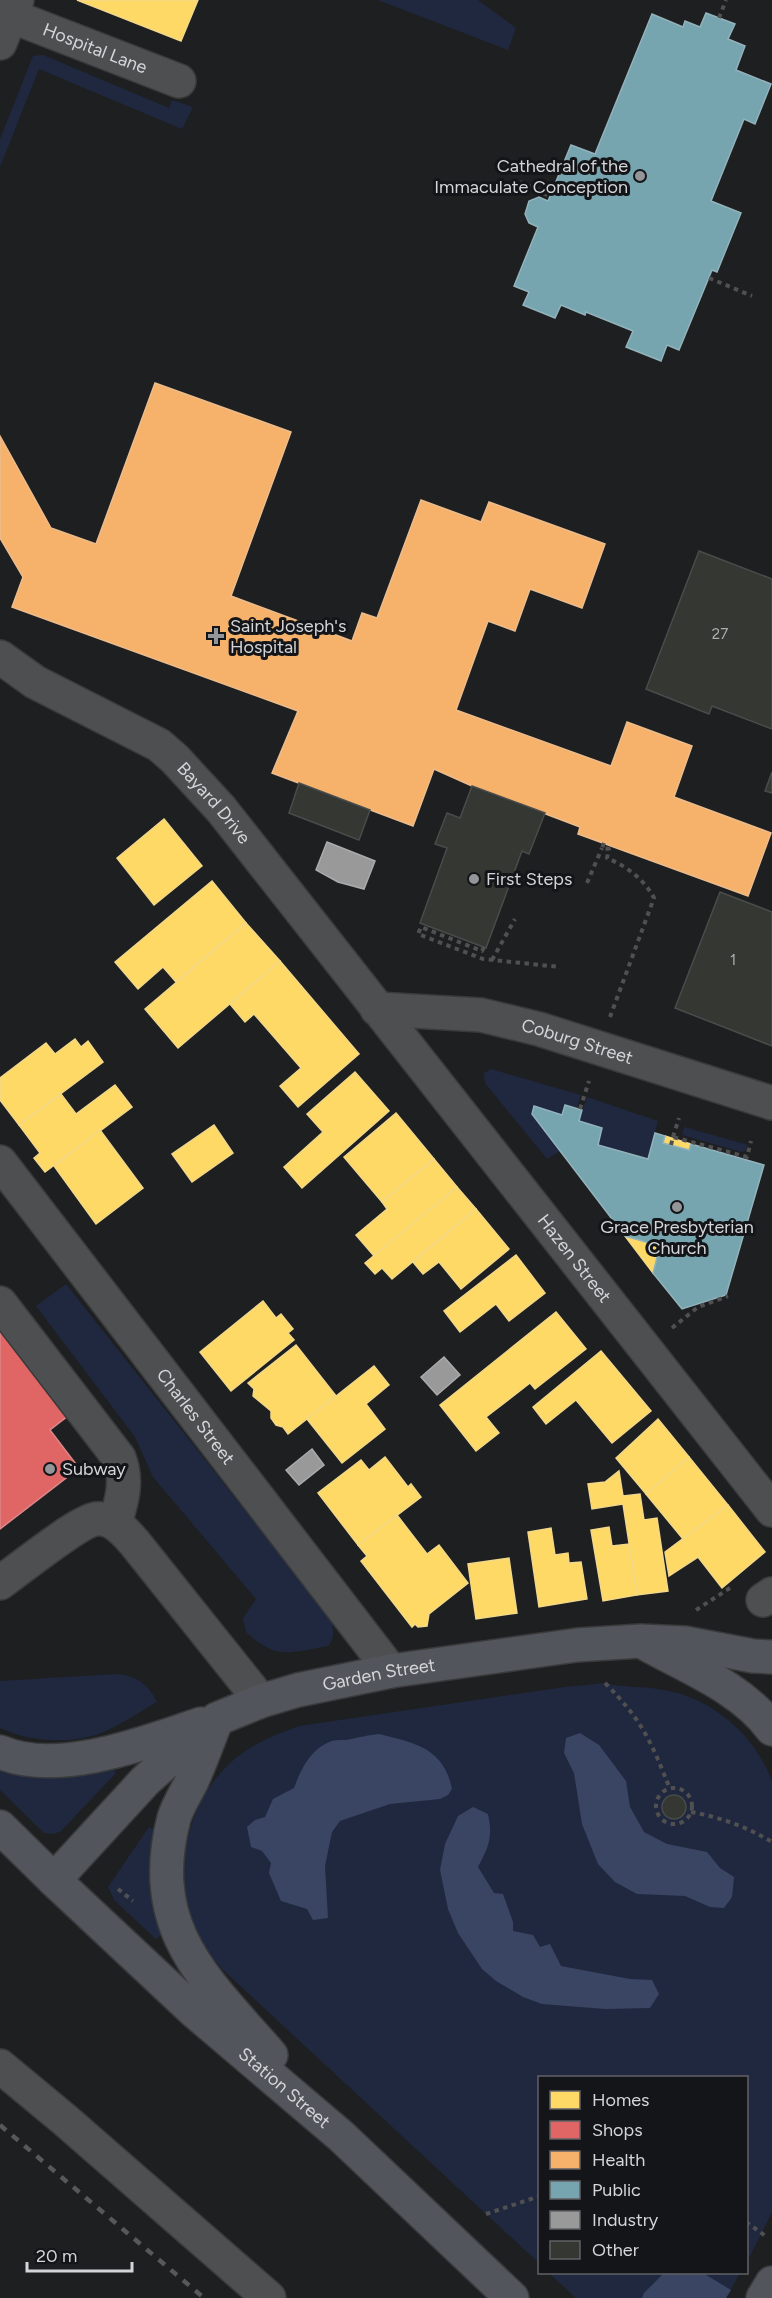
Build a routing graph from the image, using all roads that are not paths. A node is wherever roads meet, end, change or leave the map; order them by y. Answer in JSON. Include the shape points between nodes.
{"nodes":[{"id":1,"x":9,"y":20,"type":"edge"},
{"id":2,"x":179,"y":81,"type":"dead end"},
{"id":3,"x":0,"y":657,"type":"edge"},
{"id":4,"x":377,"y":1009,"type":"junction"},
{"id":5,"x":772,"y":1103,"type":"edge"},
{"id":6,"x":0,"y":1162,"type":"edge"},
{"id":7,"x":0,"y":1303,"type":"edge"},
{"id":8,"x":772,"y":1510,"type":"edge"},
{"id":9,"x":115,"y":1523,"type":"junction"},
{"id":10,"x":0,"y":1582,"type":"edge"},
{"id":11,"x":641,"y":1641,"type":"junction"},
{"id":12,"x":772,"y":1657,"type":"edge"},
{"id":13,"x":391,"y":1671,"type":"junction"},
{"id":14,"x":261,"y":1701,"type":"junction"},
{"id":15,"x":217,"y":1719,"type":"junction"},
{"id":16,"x":772,"y":1729,"type":"edge"},
{"id":17,"x":0,"y":1752,"type":"edge"},
{"id":18,"x":0,"y":1827,"type":"edge"},
{"id":19,"x":54,"y":1880,"type":"junction"},
{"id":20,"x":0,"y":2066,"type":"edge"},
{"id":21,"x":341,"y":2136,"type":"junction"},
{"id":22,"x":772,"y":2283,"type":"edge"},
{"id":23,"x":269,"y":2298,"type":"edge"},
{"id":24,"x":512,"y":2298,"type":"edge"},
{"id":25,"x":763,"y":2298,"type":"edge"}],
"edges":[{"from":1,"to":2,"type":"street","name":"Hospital Lane"},
{"from":3,"to":4,"type":"street","name":"Bayard Drive","via":[[35,682],[159,745],[175,759],[221,809]]},
{"from":4,"to":5,"type":"street","name":"Coburg Street","via":[[481,1015],[539,1029]]},
{"from":4,"to":8,"type":"street","name":"Hazen Street"},
{"from":6,"to":13,"type":"street","name":"Charles Street"},
{"from":7,"to":9,"type":"street","via":[[119,1458],[124,1481]]},
{"from":9,"to":10,"type":"street","via":[[97,1519],[80,1526]]},
{"from":9,"to":14,"type":"street"},
{"from":11,"to":12,"type":"main road","name":"Garden Street","via":[[685,1642]]},
{"from":11,"to":13,"type":"main road","name":"Garden Street","via":[[577,1645]]},
{"from":11,"to":16,"type":"main road","via":[[741,1698]]},
{"from":13,"to":14,"type":"main road","name":"Garden Street"},
{"from":14,"to":15,"type":"main road","name":"Garden Street"},
{"from":15,"to":17,"type":"main road","via":[[100,1754],[59,1761],[12,1757]]},
{"from":15,"to":19,"type":"main road","name":"Garden Street","via":[[145,1781]]},
{"from":15,"to":21,"type":"main road","via":[[175,1816],[166,1871],[172,1917],[197,1970]]},
{"from":18,"to":19,"type":"main road","name":"Station Street"},
{"from":19,"to":21,"type":"main road","name":"Station Street","via":[[194,2011]]},
{"from":20,"to":23,"type":"street"},
{"from":21,"to":24,"type":"main road","name":"Station Street"},
{"from":22,"to":25,"type":"main road"}]}
